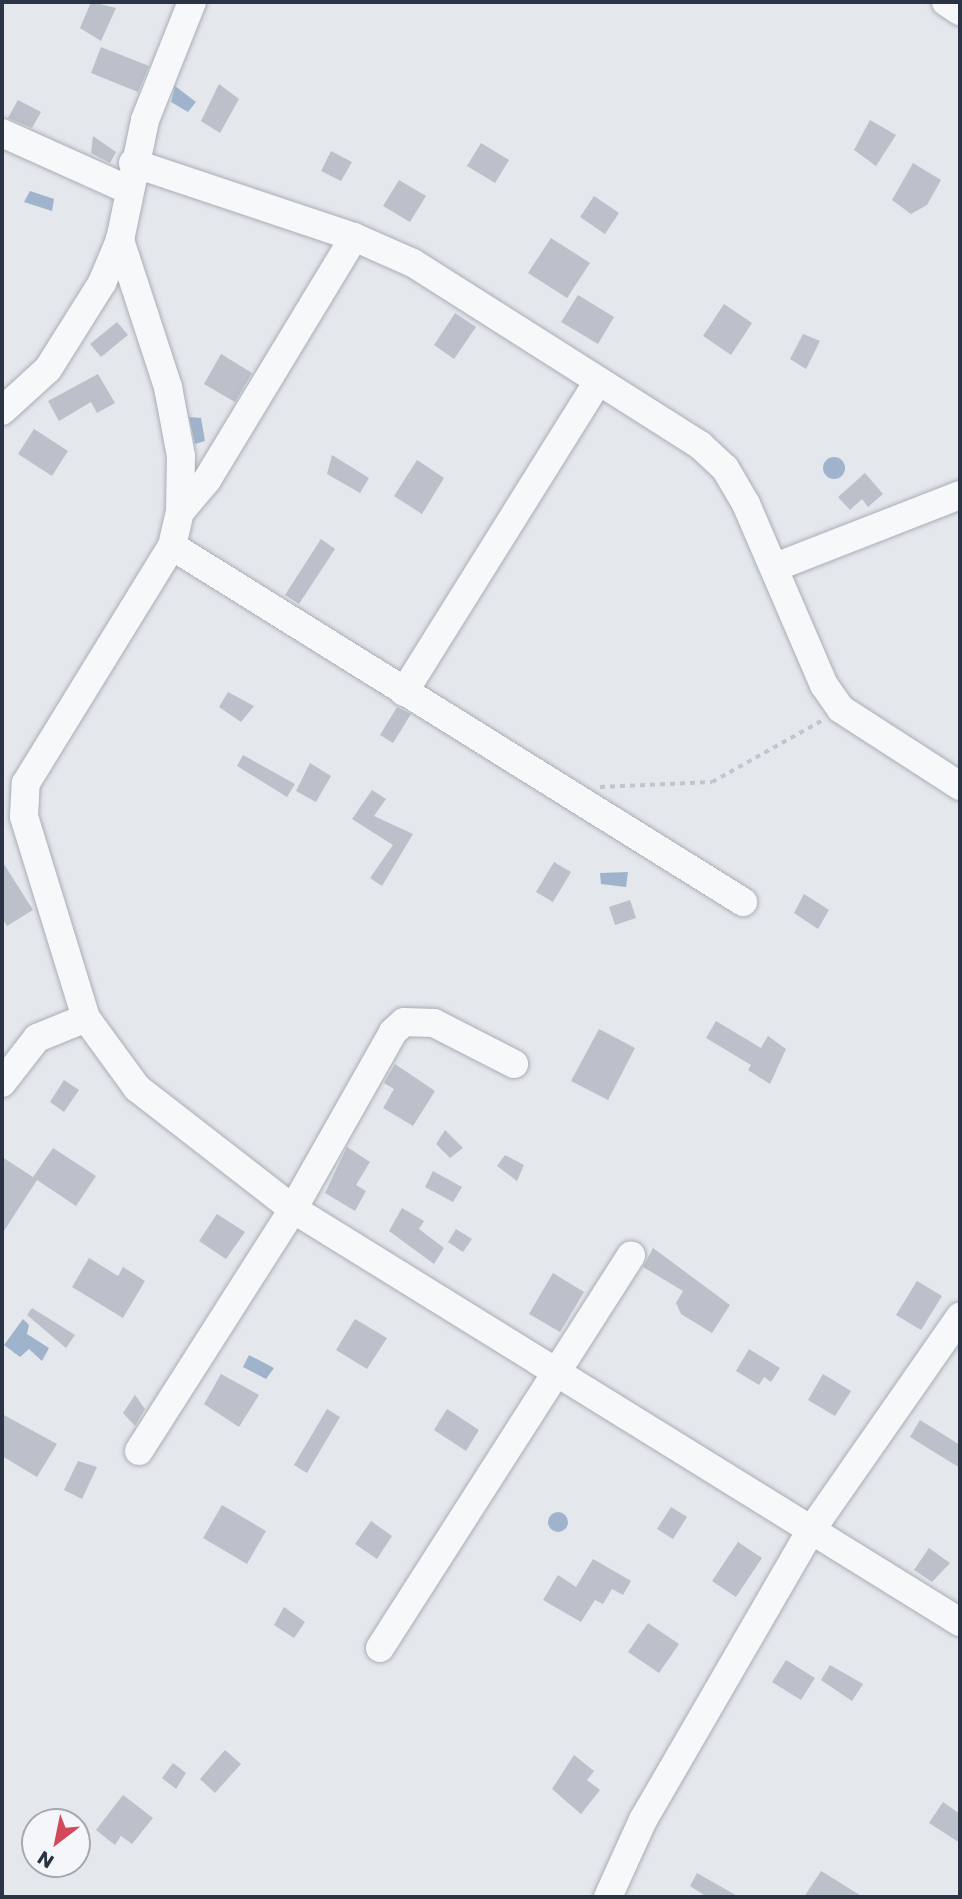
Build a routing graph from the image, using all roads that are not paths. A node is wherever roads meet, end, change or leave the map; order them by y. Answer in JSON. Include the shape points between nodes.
{"nodes":[{"id":1,"x":192,"y":2,"type":"edge"},
{"id":2,"x":946,"y":2,"type":"edge"},
{"id":3,"x":960,"y":11,"type":"edge"},
{"id":4,"x":2,"y":133,"type":"edge"},
{"id":5,"x":131,"y":177,"type":"junction"},
{"id":6,"x":354,"y":237,"type":"junction"},
{"id":7,"x":120,"y":240,"type":"junction"},
{"id":8,"x":597,"y":383,"type":"junction"},
{"id":9,"x":2,"y":411,"type":"edge"},
{"id":10,"x":960,"y":495,"type":"edge"},
{"id":11,"x":180,"y":512,"type":"junction"},
{"id":12,"x":172,"y":546,"type":"junction"},
{"id":13,"x":778,"y":566,"type":"junction"},
{"id":14,"x":404,"y":692,"type":"junction"},
{"id":15,"x":960,"y":786,"type":"edge"},
{"id":16,"x":743,"y":902,"type":"dead end"},
{"id":17,"x":86,"y":1018,"type":"junction"},
{"id":18,"x":514,"y":1064,"type":"dead end"},
{"id":19,"x":2,"y":1083,"type":"edge"},
{"id":20,"x":293,"y":1209,"type":"junction"},
{"id":21,"x":631,"y":1255,"type":"dead end"},
{"id":22,"x":960,"y":1317,"type":"edge"},
{"id":23,"x":556,"y":1370,"type":"junction"},
{"id":24,"x":139,"y":1451,"type":"dead end"},
{"id":25,"x":812,"y":1529,"type":"junction"},
{"id":26,"x":960,"y":1622,"type":"edge"},
{"id":27,"x":380,"y":1648,"type":"dead end"},
{"id":28,"x":608,"y":1897,"type":"edge"}],
"edges":[{"from":1,"to":5,"type":"street"},
{"from":2,"to":3,"type":"street"},
{"from":4,"to":5,"type":"street"},
{"from":5,"to":6,"type":"street"},
{"from":5,"to":7,"type":"street"},
{"from":6,"to":8,"type":"street","via":[[466,293]]},
{"from":6,"to":11,"type":"street","via":[[215,468]]},
{"from":7,"to":9,"type":"street","via":[[102,283],[54,359]]},
{"from":7,"to":11,"type":"street","via":[[168,387],[181,456]]},
{"from":8,"to":13,"type":"street","via":[[700,445],[724,468]]},
{"from":8,"to":14,"type":"street"},
{"from":10,"to":13,"type":"street"},
{"from":11,"to":12,"type":"street"},
{"from":12,"to":14,"type":"street"},
{"from":12,"to":17,"type":"street","via":[[26,783],[22,803]]},
{"from":13,"to":15,"type":"street","via":[[824,685],[841,709]]},
{"from":14,"to":16,"type":"street"},
{"from":17,"to":19,"type":"street","via":[[37,1038]]},
{"from":17,"to":20,"type":"street","via":[[137,1088]]},
{"from":18,"to":20,"type":"street","via":[[434,1023],[404,1022],[380,1050]]},
{"from":20,"to":23,"type":"street"},
{"from":20,"to":24,"type":"street"},
{"from":21,"to":23,"type":"street"},
{"from":22,"to":25,"type":"street"},
{"from":23,"to":25,"type":"street"},
{"from":23,"to":27,"type":"street"},
{"from":25,"to":26,"type":"street"},
{"from":25,"to":28,"type":"street","via":[[643,1820]]}]}
